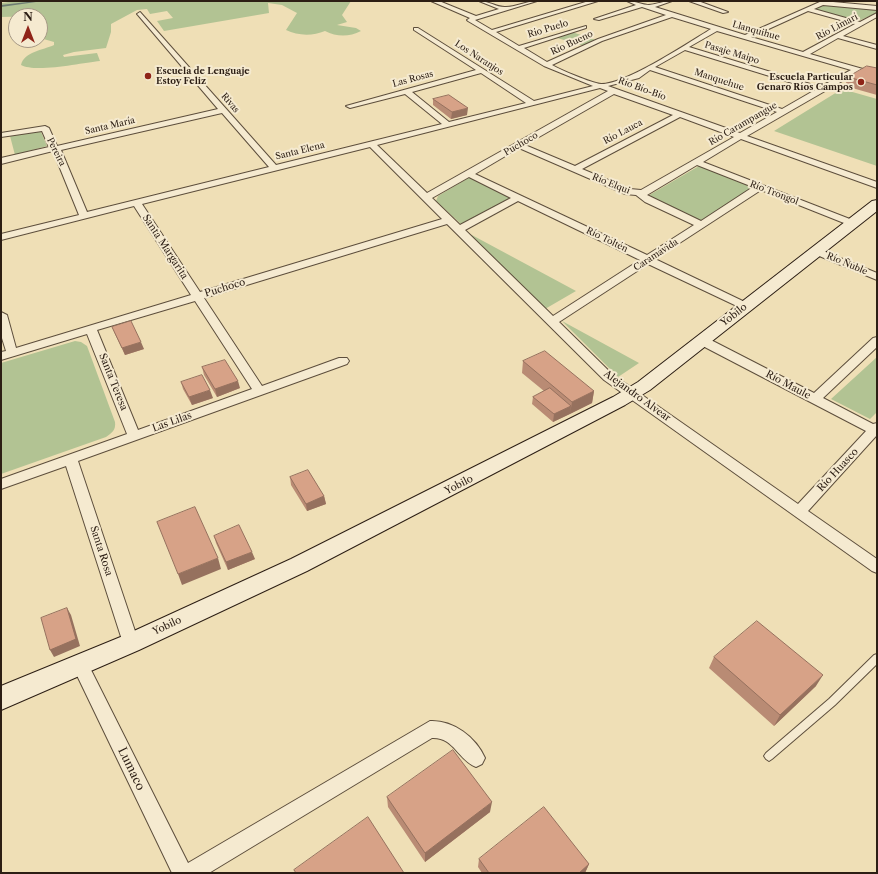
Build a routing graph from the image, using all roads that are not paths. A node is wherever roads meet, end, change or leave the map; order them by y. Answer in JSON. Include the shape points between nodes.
{"nodes":[{"id":1,"x":434,"y":1,"type":"edge"},
{"id":2,"x":482,"y":1,"type":"edge"},
{"id":3,"x":531,"y":1,"type":"edge"},
{"id":4,"x":595,"y":1,"type":"edge"},
{"id":5,"x":630,"y":1,"type":"edge"},
{"id":6,"x":669,"y":1,"type":"edge"},
{"id":7,"x":692,"y":1,"type":"edge"},
{"id":8,"x":822,"y":2,"type":"edge"},
{"id":9,"x":642,"y":5,"type":"junction"},
{"id":10,"x":649,"y":7,"type":"junction"},
{"id":11,"x":877,"y":8,"type":"edge"},
{"id":12,"x":504,"y":9,"type":"junction"},
{"id":13,"x":807,"y":9,"type":"junction"},
{"id":14,"x":725,"y":12,"type":"dead end"},
{"id":15,"x":140,"y":14,"type":"dead end"},
{"id":16,"x":672,"y":15,"type":"junction"},
{"id":17,"x":877,"y":15,"type":"edge"},
{"id":18,"x":475,"y":18,"type":"junction"},
{"id":19,"x":597,"y":20,"type":"dead end"},
{"id":20,"x":861,"y":24,"type":"junction"},
{"id":21,"x":584,"y":28,"type":"dead end"},
{"id":22,"x":416,"y":29,"type":"dead end"},
{"id":23,"x":716,"y":29,"type":"junction"},
{"id":24,"x":574,"y":31,"type":"junction"},
{"id":25,"x":491,"y":32,"type":"junction"},
{"id":26,"x":837,"y":36,"type":"junction"},
{"id":27,"x":746,"y":37,"type":"junction"},
{"id":28,"x":603,"y":38,"type":"junction"},
{"id":29,"x":877,"y":47,"type":"edge"},
{"id":30,"x":518,"y":48,"type":"junction"},
{"id":31,"x":684,"y":48,"type":"junction"},
{"id":32,"x":804,"y":54,"type":"junction"},
{"id":33,"x":546,"y":65,"type":"junction"},
{"id":34,"x":650,"y":68,"type":"junction"},
{"id":35,"x":857,"y":69,"type":"junction"},
{"id":36,"x":482,"y":71,"type":"junction"},
{"id":37,"x":877,"y":75,"type":"edge"},
{"id":38,"x":603,"y":86,"type":"junction"},
{"id":39,"x":615,"y":90,"type":"junction"},
{"id":40,"x":821,"y":90,"type":"junction"},
{"id":41,"x":406,"y":91,"type":"junction"},
{"id":42,"x":532,"y":103,"type":"junction"},
{"id":43,"x":350,"y":106,"type":"dead end"},
{"id":44,"x":223,"y":110,"type":"junction"},
{"id":45,"x":783,"y":112,"type":"junction"},
{"id":46,"x":681,"y":114,"type":"junction"},
{"id":47,"x":448,"y":124,"type":"junction"},
{"id":48,"x":1,"y":135,"type":"edge"},
{"id":49,"x":742,"y":136,"type":"junction"},
{"id":50,"x":372,"y":144,"type":"junction"},
{"id":51,"x":519,"y":145,"type":"junction"},
{"id":52,"x":55,"y":148,"type":"junction"},
{"id":53,"x":1,"y":161,"type":"edge"},
{"id":54,"x":696,"y":162,"type":"junction"},
{"id":55,"x":274,"y":168,"type":"junction"},
{"id":56,"x":575,"y":169,"type":"junction"},
{"id":57,"x":469,"y":174,"type":"junction"},
{"id":58,"x":877,"y":185,"type":"edge"},
{"id":59,"x":760,"y":187,"type":"junction"},
{"id":60,"x":638,"y":193,"type":"junction"},
{"id":61,"x":519,"y":197,"type":"junction"},
{"id":62,"x":426,"y":198,"type":"junction"},
{"id":63,"x":136,"y":203,"type":"junction"},
{"id":64,"x":877,"y":204,"type":"edge"},
{"id":65,"x":84,"y":216,"type":"junction"},
{"id":66,"x":449,"y":220,"type":"junction"},
{"id":67,"x":852,"y":223,"type":"junction"},
{"id":68,"x":702,"y":225,"type":"junction"},
{"id":69,"x":458,"y":230,"type":"junction"},
{"id":70,"x":1,"y":237,"type":"edge"},
{"id":71,"x":816,"y":251,"type":"junction"},
{"id":72,"x":648,"y":259,"type":"junction"},
{"id":73,"x":877,"y":277,"type":"edge"},
{"id":74,"x":197,"y":296,"type":"junction"},
{"id":75,"x":746,"y":306,"type":"junction"},
{"id":76,"x":1,"y":315,"type":"edge"},
{"id":77,"x":551,"y":322,"type":"junction"},
{"id":78,"x":91,"y":329,"type":"junction"},
{"id":79,"x":701,"y":340,"type":"junction"},
{"id":80,"x":877,"y":341,"type":"edge"},
{"id":81,"x":6,"y":354,"type":"edge"},
{"id":82,"x":343,"y":361,"type":"dead end"},
{"id":83,"x":259,"y":391,"type":"junction"},
{"id":84,"x":632,"y":393,"type":"junction"},
{"id":85,"x":815,"y":399,"type":"junction"},
{"id":86,"x":876,"y":429,"type":"edge"},
{"id":87,"x":134,"y":436,"type":"junction"},
{"id":88,"x":71,"y":459,"type":"junction"},
{"id":89,"x":1,"y":484,"type":"edge"},
{"id":90,"x":799,"y":512,"type":"junction"},
{"id":91,"x":877,"y":567,"type":"edge"},
{"id":92,"x":131,"y":643,"type":"junction"},
{"id":93,"x":877,"y":658,"type":"edge"},
{"id":94,"x":80,"y":665,"type":"junction"},
{"id":95,"x":1,"y":698,"type":"edge"},
{"id":96,"x":769,"y":756,"type":"dead end"},
{"id":97,"x":476,"y":758,"type":"dead end"},
{"id":98,"x":182,"y":873,"type":"edge"},
{"id":99,"x":190,"y":873,"type":"edge"}],
"edges":[{"from":1,"to":18,"type":"street"},
{"from":2,"to":12,"type":"street"},
{"from":3,"to":12,"type":"street"},
{"from":4,"to":25,"type":"street"},
{"from":5,"to":9,"type":"street","name":"Llanquihue"},
{"from":6,"to":10,"type":"street"},
{"from":7,"to":14,"type":"street"},
{"from":8,"to":11,"type":"street"},
{"from":8,"to":13,"type":"street"},
{"from":9,"to":10,"type":"street","name":"Llanquihue"},
{"from":9,"to":19,"type":"street"},
{"from":10,"to":16,"type":"street","name":"Llanquihue"},
{"from":12,"to":18,"type":"street"},
{"from":13,"to":20,"type":"street"},
{"from":13,"to":27,"type":"street"},
{"from":15,"to":44,"type":"street","name":"Rivas"},
{"from":16,"to":23,"type":"street","name":"Llanquihue"},
{"from":16,"to":28,"type":"street","name":"Río Bueno"},
{"from":17,"to":20,"type":"street","name":"Río Limarí"},
{"from":18,"to":25,"type":"street","name":"Río Bío-Bío","via":[[470,20]]},
{"from":20,"to":26,"type":"street","name":"Río Limarí"},
{"from":21,"to":24,"type":"street","name":"Río Puelo"},
{"from":22,"to":36,"type":"street","name":"Los Naranjos"},
{"from":23,"to":27,"type":"street","name":"Llanquihue"},
{"from":23,"to":31,"type":"street"},
{"from":24,"to":28,"type":"street"},
{"from":24,"to":30,"type":"street","name":"Río Puelo"},
{"from":25,"to":30,"type":"street","name":"Río Bío-Bío"},
{"from":26,"to":29,"type":"street"},
{"from":26,"to":32,"type":"street","name":"Río Limarí"},
{"from":27,"to":32,"type":"street","name":"Llanquihue"},
{"from":28,"to":33,"type":"street","name":"Río Bueno"},
{"from":30,"to":33,"type":"street","name":"Río Bío-Bío"},
{"from":31,"to":34,"type":"street"},
{"from":31,"to":40,"type":"street","name":"Pasaje Maipo"},
{"from":32,"to":35,"type":"street","name":"Llanquihue"},
{"from":33,"to":38,"type":"street","name":"Río Bío-Bío"},
{"from":34,"to":38,"type":"street","via":[[631,78]]},
{"from":34,"to":45,"type":"street","name":"Manquehue"},
{"from":35,"to":37,"type":"street","name":"Llanquihue"},
{"from":35,"to":40,"type":"street","name":"Río Carampangue"},
{"from":36,"to":41,"type":"street","name":"Las Rosas"},
{"from":36,"to":42,"type":"street","name":"Los Naranjos"},
{"from":38,"to":39,"type":"street","name":"Río Bío-Bío"},
{"from":38,"to":42,"type":"street","name":"Santa Elena"},
{"from":39,"to":46,"type":"street","name":"Río Bío-Bío"},
{"from":39,"to":51,"type":"street","name":"Puchoco"},
{"from":40,"to":45,"type":"street","name":"Río Carampangue"},
{"from":41,"to":43,"type":"street","name":"Las Rosas"},
{"from":41,"to":47,"type":"street"},
{"from":42,"to":47,"type":"street","name":"Santa Elena"},
{"from":44,"to":52,"type":"street","name":"Santa María"},
{"from":44,"to":55,"type":"street","name":"Rivas"},
{"from":45,"to":49,"type":"street","name":"Río Carampangue"},
{"from":46,"to":49,"type":"street","name":"Río Bío-Bío"},
{"from":46,"to":56,"type":"street","name":"Río Lauca"},
{"from":47,"to":50,"type":"street","name":"Santa Elena"},
{"from":48,"to":52,"type":"street","name":"Pereira","via":[[45,128],[51,146]]},
{"from":49,"to":54,"type":"street","name":"Río Carampangue"},
{"from":49,"to":58,"type":"street","name":"Río Bío-Bío"},
{"from":50,"to":55,"type":"street","name":"Santa Elena"},
{"from":50,"to":62,"type":"street","name":"Alejandro Alvear"},
{"from":51,"to":56,"type":"street","name":"Río Elqui"},
{"from":51,"to":57,"type":"street","name":"Puchoco"},
{"from":52,"to":53,"type":"street","name":"Santa María"},
{"from":52,"to":65,"type":"street","name":"Pereira"},
{"from":54,"to":59,"type":"street","name":"Río Trongol"},
{"from":54,"to":60,"type":"street","name":"Río Carampangue","via":[[646,192]]},
{"from":55,"to":63,"type":"street","name":"Santa Elena"},
{"from":56,"to":60,"type":"street","name":"Río Elqui","via":[[628,192]]},
{"from":57,"to":61,"type":"street","name":"Río Toltén"},
{"from":57,"to":62,"type":"street","name":"Puchoco"},
{"from":59,"to":67,"type":"street","name":"Río Trongol"},
{"from":59,"to":68,"type":"street","name":"Caramávida"},
{"from":60,"to":68,"type":"street","name":"Río Elqui"},
{"from":61,"to":69,"type":"street"},
{"from":61,"to":72,"type":"street","name":"Río Toltén"},
{"from":62,"to":66,"type":"street","name":"Alejandro Alvear"},
{"from":63,"to":65,"type":"street","name":"Santa Elena"},
{"from":63,"to":74,"type":"street","name":"Santa Margarita"},
{"from":64,"to":67,"type":"main road","name":"Yobilo"},
{"from":65,"to":70,"type":"street","name":"Santa Elena"},
{"from":66,"to":69,"type":"street","name":"Alejandro Alvear"},
{"from":66,"to":74,"type":"street","name":"Puchoco"},
{"from":67,"to":71,"type":"main road","name":"Yobilo"},
{"from":68,"to":72,"type":"street","name":"Caramávida"},
{"from":69,"to":77,"type":"street","name":"Alejandro Alvear"},
{"from":71,"to":73,"type":"street","name":"Río Ñuble"},
{"from":71,"to":75,"type":"main road","name":"Yobilo"},
{"from":72,"to":75,"type":"street","name":"Río Toltén"},
{"from":72,"to":77,"type":"street","name":"Caramávida"},
{"from":74,"to":78,"type":"street","name":"Puchoco"},
{"from":74,"to":83,"type":"street","name":"Santa Margarita"},
{"from":75,"to":79,"type":"main road","name":"Yobilo"},
{"from":76,"to":81,"type":"street"},
{"from":77,"to":84,"type":"street","name":"Alejandro Alvear","via":[[608,377]]},
{"from":78,"to":81,"type":"street","name":"Puchoco"},
{"from":78,"to":87,"type":"street","name":"Santa Teresa"},
{"from":79,"to":84,"type":"main road","name":"Yobilo"},
{"from":79,"to":85,"type":"street","name":"Río Maule"},
{"from":80,"to":85,"type":"street"},
{"from":82,"to":83,"type":"street","name":"Las Lilas"},
{"from":83,"to":87,"type":"street","name":"Las Lilas"},
{"from":84,"to":90,"type":"street","name":"Alejandro Alvear"},
{"from":84,"to":92,"type":"main road","name":"Yobilo","via":[[306,562]]},
{"from":85,"to":86,"type":"street","name":"Río Maule"},
{"from":86,"to":90,"type":"street","name":"Río Huasco"},
{"from":87,"to":88,"type":"street","name":"Las Lilas"},
{"from":88,"to":89,"type":"street","name":"Las Lilas"},
{"from":88,"to":92,"type":"street","name":"Santa Rosa"},
{"from":90,"to":91,"type":"street","name":"Alejandro Alvear"},
{"from":92,"to":94,"type":"main road","name":"Yobilo"},
{"from":93,"to":96,"type":"lane","via":[[832,702]]},
{"from":94,"to":95,"type":"main road","name":"Yobilo"},
{"from":94,"to":98,"type":"street","name":"Lumaco"},
{"from":97,"to":99,"type":"street","via":[[454,734],[439,729],[430,730]]}]}
